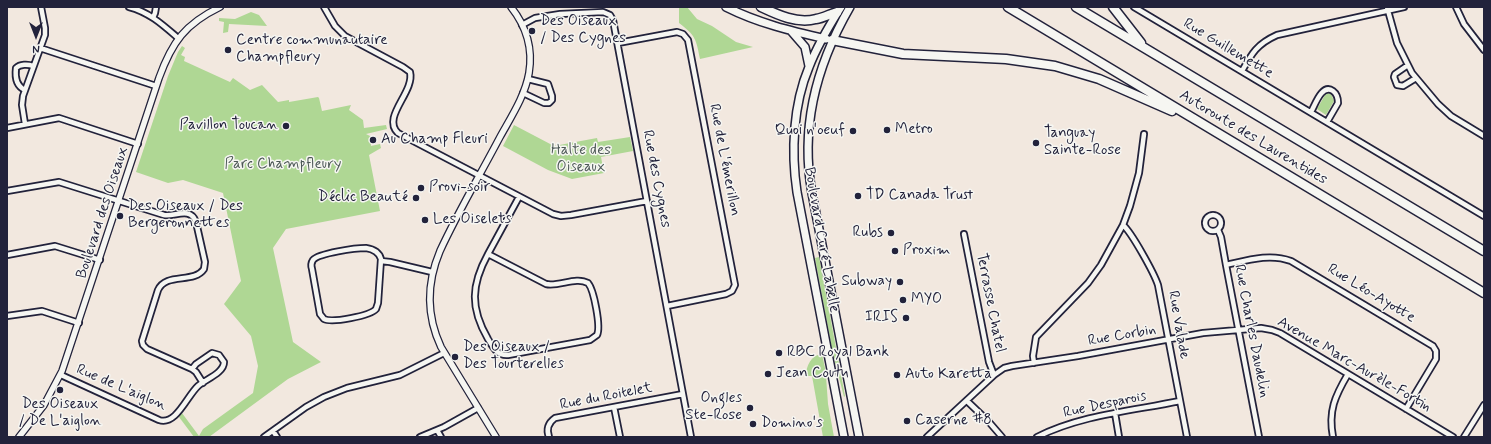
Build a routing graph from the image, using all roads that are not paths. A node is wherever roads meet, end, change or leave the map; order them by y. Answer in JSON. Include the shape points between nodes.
{"nodes":[{"id":1,"x":41,"y":7,"type":"edge"},
{"id":2,"x":129,"y":7,"type":"edge"},
{"id":3,"x":156,"y":7,"type":"edge"},
{"id":4,"x":220,"y":7,"type":"edge"},
{"id":5,"x":324,"y":7,"type":"edge"},
{"id":6,"x":511,"y":7,"type":"edge"},
{"id":7,"x":726,"y":7,"type":"edge"},
{"id":8,"x":761,"y":7,"type":"edge"},
{"id":9,"x":850,"y":7,"type":"edge"},
{"id":10,"x":1008,"y":7,"type":"edge"},
{"id":11,"x":1076,"y":7,"type":"edge"},
{"id":12,"x":1113,"y":7,"type":"edge"},
{"id":13,"x":1134,"y":7,"type":"edge"},
{"id":14,"x":1404,"y":7,"type":"edge"},
{"id":15,"x":1456,"y":7,"type":"edge"},
{"id":16,"x":1387,"y":9,"type":"edge"},
{"id":17,"x":839,"y":10,"type":"edge"},
{"id":18,"x":153,"y":18,"type":"junction"},
{"id":19,"x":522,"y":24,"type":"junction"},
{"id":20,"x":792,"y":32,"type":"junction"},
{"id":21,"x":178,"y":38,"type":"junction"},
{"id":22,"x":823,"y":38,"type":"junction"},
{"id":23,"x":832,"y":40,"type":"junction"},
{"id":24,"x":618,"y":43,"type":"junction"},
{"id":25,"x":40,"y":48,"type":"junction"},
{"id":26,"x":1145,"y":48,"type":"junction"},
{"id":27,"x":1484,"y":50,"type":"edge"},
{"id":28,"x":1408,"y":65,"type":"junction"},
{"id":29,"x":33,"y":66,"type":"junction"},
{"id":30,"x":809,"y":66,"type":"junction"},
{"id":31,"x":1242,"y":71,"type":"junction"},
{"id":32,"x":1416,"y":78,"type":"junction"},
{"id":33,"x":528,"y":79,"type":"junction"},
{"id":34,"x":156,"y":86,"type":"junction"},
{"id":35,"x":25,"y":90,"type":"junction"},
{"id":36,"x":523,"y":93,"type":"junction"},
{"id":37,"x":1311,"y":112,"type":"junction"},
{"id":38,"x":1327,"y":122,"type":"junction"},
{"id":39,"x":25,"y":124,"type":"junction"},
{"id":40,"x":1202,"y":124,"type":"junction"},
{"id":41,"x":7,"y":128,"type":"edge"},
{"id":42,"x":1144,"y":134,"type":"dead end"},
{"id":43,"x":1484,"y":136,"type":"edge"},
{"id":44,"x":138,"y":144,"type":"junction"},
{"id":45,"x":479,"y":176,"type":"junction"},
{"id":46,"x":7,"y":191,"type":"edge"},
{"id":47,"x":519,"y":197,"type":"junction"},
{"id":48,"x":119,"y":201,"type":"junction"},
{"id":49,"x":647,"y":201,"type":"junction"},
{"id":50,"x":1484,"y":216,"type":"edge"},
{"id":51,"x":1123,"y":225,"type":"junction"},
{"id":52,"x":1218,"y":230,"type":"dead end"},
{"id":53,"x":964,"y":234,"type":"dead end"},
{"id":54,"x":1484,"y":251,"type":"edge"},
{"id":55,"x":488,"y":254,"type":"junction"},
{"id":56,"x":7,"y":255,"type":"edge"},
{"id":57,"x":100,"y":260,"type":"junction"},
{"id":58,"x":381,"y":261,"type":"junction"},
{"id":59,"x":1226,"y":265,"type":"junction"},
{"id":60,"x":432,"y":272,"type":"junction"},
{"id":61,"x":1484,"y":293,"type":"edge"},
{"id":62,"x":667,"y":306,"type":"junction"},
{"id":63,"x":7,"y":316,"type":"edge"},
{"id":64,"x":79,"y":323,"type":"junction"},
{"id":65,"x":1238,"y":330,"type":"junction"},
{"id":66,"x":1168,"y":340,"type":"junction"},
{"id":67,"x":444,"y":353,"type":"junction"},
{"id":68,"x":1034,"y":363,"type":"junction"},
{"id":69,"x":192,"y":369,"type":"junction"},
{"id":70,"x":1348,"y":374,"type":"junction"},
{"id":71,"x":61,"y":375,"type":"junction"},
{"id":72,"x":994,"y":375,"type":"junction"},
{"id":73,"x":203,"y":382,"type":"junction"},
{"id":74,"x":683,"y":394,"type":"junction"},
{"id":75,"x":967,"y":401,"type":"junction"},
{"id":76,"x":1180,"y":401,"type":"junction"},
{"id":77,"x":1484,"y":405,"type":"edge"},
{"id":78,"x":614,"y":407,"type":"junction"},
{"id":79,"x":478,"y":408,"type":"junction"},
{"id":80,"x":1406,"y":409,"type":"junction"},
{"id":81,"x":1115,"y":413,"type":"junction"},
{"id":82,"x":437,"y":430,"type":"junction"},
{"id":83,"x":273,"y":431,"type":"junction"},
{"id":84,"x":18,"y":437,"type":"edge"},
{"id":85,"x":264,"y":437,"type":"edge"},
{"id":86,"x":277,"y":437,"type":"edge"},
{"id":87,"x":420,"y":437,"type":"edge"},
{"id":88,"x":441,"y":437,"type":"edge"},
{"id":89,"x":496,"y":437,"type":"edge"},
{"id":90,"x":549,"y":437,"type":"edge"},
{"id":91,"x":620,"y":437,"type":"edge"},
{"id":92,"x":691,"y":437,"type":"edge"},
{"id":93,"x":844,"y":437,"type":"edge"},
{"id":94,"x":859,"y":437,"type":"edge"},
{"id":95,"x":927,"y":437,"type":"edge"},
{"id":96,"x":1002,"y":437,"type":"edge"},
{"id":97,"x":1037,"y":437,"type":"edge"},
{"id":98,"x":1119,"y":437,"type":"edge"},
{"id":99,"x":1187,"y":437,"type":"edge"},
{"id":100,"x":1258,"y":437,"type":"edge"},
{"id":101,"x":1333,"y":437,"type":"edge"},
{"id":102,"x":1453,"y":437,"type":"edge"},
{"id":103,"x":1464,"y":437,"type":"edge"}],
"edges":[{"from":1,"to":25,"type":"street","via":[[45,30]]},
{"from":2,"to":18,"type":"street","via":[[141,10]]},
{"from":3,"to":18,"type":"street"},
{"from":4,"to":21,"type":"street","name":"Boulevard des Oiseaux","via":[[198,19]]},
{"from":5,"to":45,"type":"street","via":[[333,24],[345,36],[410,72],[410,85],[393,116],[396,131]]},
{"from":6,"to":19,"type":"street"},
{"from":7,"to":20,"type":"main road"},
{"from":8,"to":17,"type":"highway","via":[[802,20],[818,19]]},
{"from":9,"to":23,"type":"main road","name":"Boulevard Curé-Labelle"},
{"from":10,"to":40,"type":"highway","name":"Autoroute des Laurentides"},
{"from":11,"to":26,"type":"highway","name":"Autoroute des Laurentides"},
{"from":12,"to":26,"type":"highway"},
{"from":13,"to":31,"type":"street","name":"Rue Guillemette"},
{"from":14,"to":16,"type":"street"},
{"from":15,"to":27,"type":"street","via":[[1464,24]]},
{"from":16,"to":28,"type":"street","via":[[1397,43]]},
{"from":16,"to":31,"type":"street","via":[[1277,35],[1264,41],[1257,48]]},
{"from":17,"to":22,"type":"main road","name":"Boulevard Curé-Labelle"},
{"from":18,"to":21,"type":"street"},
{"from":19,"to":24,"type":"street","name":"Rue des Cygnes","via":[[535,18],[556,14],[605,12],[613,20]]},
{"from":19,"to":33,"type":"street","via":[[530,53]]},
{"from":20,"to":22,"type":"main road"},
{"from":20,"to":30,"type":"main road","via":[[805,47]]},
{"from":21,"to":34,"type":"street","name":"Boulevard des Oiseaux"},
{"from":22,"to":23,"type":"main road"},
{"from":22,"to":30,"type":"main road","name":"Boulevard Curé-Labelle"},
{"from":23,"to":40,"type":"highway","via":[[909,54],[1016,60],[1064,68],[1108,83]]},
{"from":23,"to":94,"type":"main road","name":"Boulevard Curé-Labelle","via":[[813,99],[808,133],[808,165]]},
{"from":24,"to":49,"type":"street","name":"Rue des Cygnes"},
{"from":24,"to":62,"type":"street","name":"Rue de L'émerillon","via":[[677,32],[688,40],[728,244],[735,284],[731,292]]},
{"from":25,"to":29,"type":"street"},
{"from":25,"to":34,"type":"street"},
{"from":26,"to":54,"type":"highway","name":"Autoroute des Laurentides"},
{"from":28,"to":32,"type":"street"},
{"from":28,"to":32,"type":"street","via":[[1395,74],[1397,85],[1403,86]]},
{"from":29,"to":35,"type":"street"},
{"from":29,"to":35,"type":"street","via":[[26,64],[16,68],[18,85]]},
{"from":30,"to":93,"type":"main road","name":"Boulevard Curé-Labelle","via":[[796,122],[795,175]]},
{"from":31,"to":37,"type":"street","name":"Rue Guillemette"},
{"from":32,"to":43,"type":"street","via":[[1451,116]]},
{"from":33,"to":36,"type":"street"},
{"from":33,"to":36,"type":"street","via":[[549,86],[552,100],[544,103]]},
{"from":34,"to":44,"type":"street","name":"Boulevard des Oiseaux"},
{"from":35,"to":39,"type":"street","via":[[22,105]]},
{"from":36,"to":45,"type":"street"},
{"from":37,"to":38,"type":"street","name":"Rue Guillemette"},
{"from":37,"to":38,"type":"street","via":[[1322,92],[1327,89],[1336,93],[1338,103]]},
{"from":38,"to":50,"type":"street","name":"Rue Guillemette"},
{"from":39,"to":41,"type":"street"},
{"from":39,"to":44,"type":"street","via":[[59,118]]},
{"from":40,"to":61,"type":"highway","name":"Autoroute des Laurentides"},
{"from":42,"to":51,"type":"street","via":[[1139,173]]},
{"from":44,"to":48,"type":"street","name":"Boulevard des Oiseaux"},
{"from":45,"to":47,"type":"street"},
{"from":45,"to":60,"type":"street"},
{"from":46,"to":48,"type":"street","via":[[59,182]]},
{"from":47,"to":49,"type":"street","via":[[549,213],[564,216]]},
{"from":47,"to":55,"type":"street"},
{"from":48,"to":57,"type":"street","name":"Boulevard des Oiseaux"},
{"from":48,"to":69,"type":"street","via":[[166,215],[188,213],[195,220],[205,262],[204,269],[198,274],[161,284],[142,341],[146,349]]},
{"from":49,"to":62,"type":"street","name":"Rue des Cygnes"},
{"from":51,"to":66,"type":"street","name":"Rue Valade","via":[[1156,280]]},
{"from":51,"to":68,"type":"street","via":[[1088,283],[1036,337]]},
{"from":52,"to":59,"type":"street","name":"Rue Charles Daudelin"},
{"from":53,"to":72,"type":"street","name":"Terrasse Chatel","via":[[989,362]]},
{"from":55,"to":55,"type":"street","via":[[476,284],[475,306],[482,328],[497,352],[504,355],[514,354],[590,340],[597,335],[599,326],[592,290],[588,283],[581,280],[556,285],[544,284]]},
{"from":56,"to":57,"type":"street","via":[[55,246]]},
{"from":57,"to":64,"type":"street","name":"Boulevard des Oiseaux"},
{"from":58,"to":58,"type":"street","via":[[378,253],[366,248],[323,255],[315,259],[311,264],[322,318],[334,320],[375,311],[378,303]]},
{"from":58,"to":60,"type":"street"},
{"from":59,"to":65,"type":"street","name":"Rue Charles Daudelin"},
{"from":59,"to":80,"type":"street","name":"Rue Léo-Ayotte","via":[[1265,257],[1291,261],[1433,346],[1436,359]]},
{"from":60,"to":67,"type":"street","via":[[430,314]]},
{"from":62,"to":74,"type":"street","name":"Rue des Cygnes"},
{"from":63,"to":64,"type":"street","via":[[42,311]]},
{"from":64,"to":71,"type":"street","name":"Boulevard des Oiseaux"},
{"from":65,"to":66,"type":"street","name":"Rue Corbin"},
{"from":65,"to":70,"type":"street","name":"Avenue Marc-Aurèle-Fortin","via":[[1261,328],[1274,331]]},
{"from":65,"to":100,"type":"street","name":"Rue Charles Daudelin"},
{"from":66,"to":68,"type":"street","name":"Rue Corbin"},
{"from":66,"to":76,"type":"street","name":"Rue Valade"},
{"from":67,"to":79,"type":"street"},
{"from":67,"to":83,"type":"street","via":[[400,375],[330,394],[306,407]]},
{"from":68,"to":72,"type":"street","name":"Rue Corbin","via":[[1007,367]]},
{"from":69,"to":73,"type":"street"},
{"from":69,"to":73,"type":"street","name":"Rue de L'aiglon","via":[[211,353],[219,354],[224,362],[223,368]]},
{"from":70,"to":80,"type":"street","name":"Avenue Marc-Aurèle-Fortin"},
{"from":70,"to":101,"type":"street","via":[[1333,404]]},
{"from":71,"to":73,"type":"street","name":"Rue de L'aiglon","via":[[164,421],[173,418]]},
{"from":71,"to":84,"type":"street","name":"Boulevard des Oiseaux","via":[[44,405]]},
{"from":72,"to":75,"type":"street","name":"Rue Corbin"},
{"from":74,"to":78,"type":"street","name":"Rue du Roitelet"},
{"from":74,"to":92,"type":"street","name":"Rue des Cygnes"},
{"from":75,"to":95,"type":"street","name":"Rue Corbin"},
{"from":75,"to":96,"type":"street"},
{"from":76,"to":81,"type":"street","name":"Rue Desparois"},
{"from":76,"to":99,"type":"street","name":"Rue Valade"},
{"from":77,"to":103,"type":"street"},
{"from":78,"to":90,"type":"street","name":"Rue du Roitelet","via":[[556,418],[548,425]]},
{"from":78,"to":91,"type":"street"},
{"from":79,"to":82,"type":"street"},
{"from":79,"to":89,"type":"street"},
{"from":80,"to":102,"type":"street","name":"Avenue Marc-Aurèle-Fortin"},
{"from":81,"to":97,"type":"street","name":"Rue Desparois","via":[[1065,424]]},
{"from":81,"to":98,"type":"street"},
{"from":82,"to":87,"type":"street"},
{"from":82,"to":88,"type":"street"},
{"from":83,"to":85,"type":"street"},
{"from":83,"to":86,"type":"street"}]}
